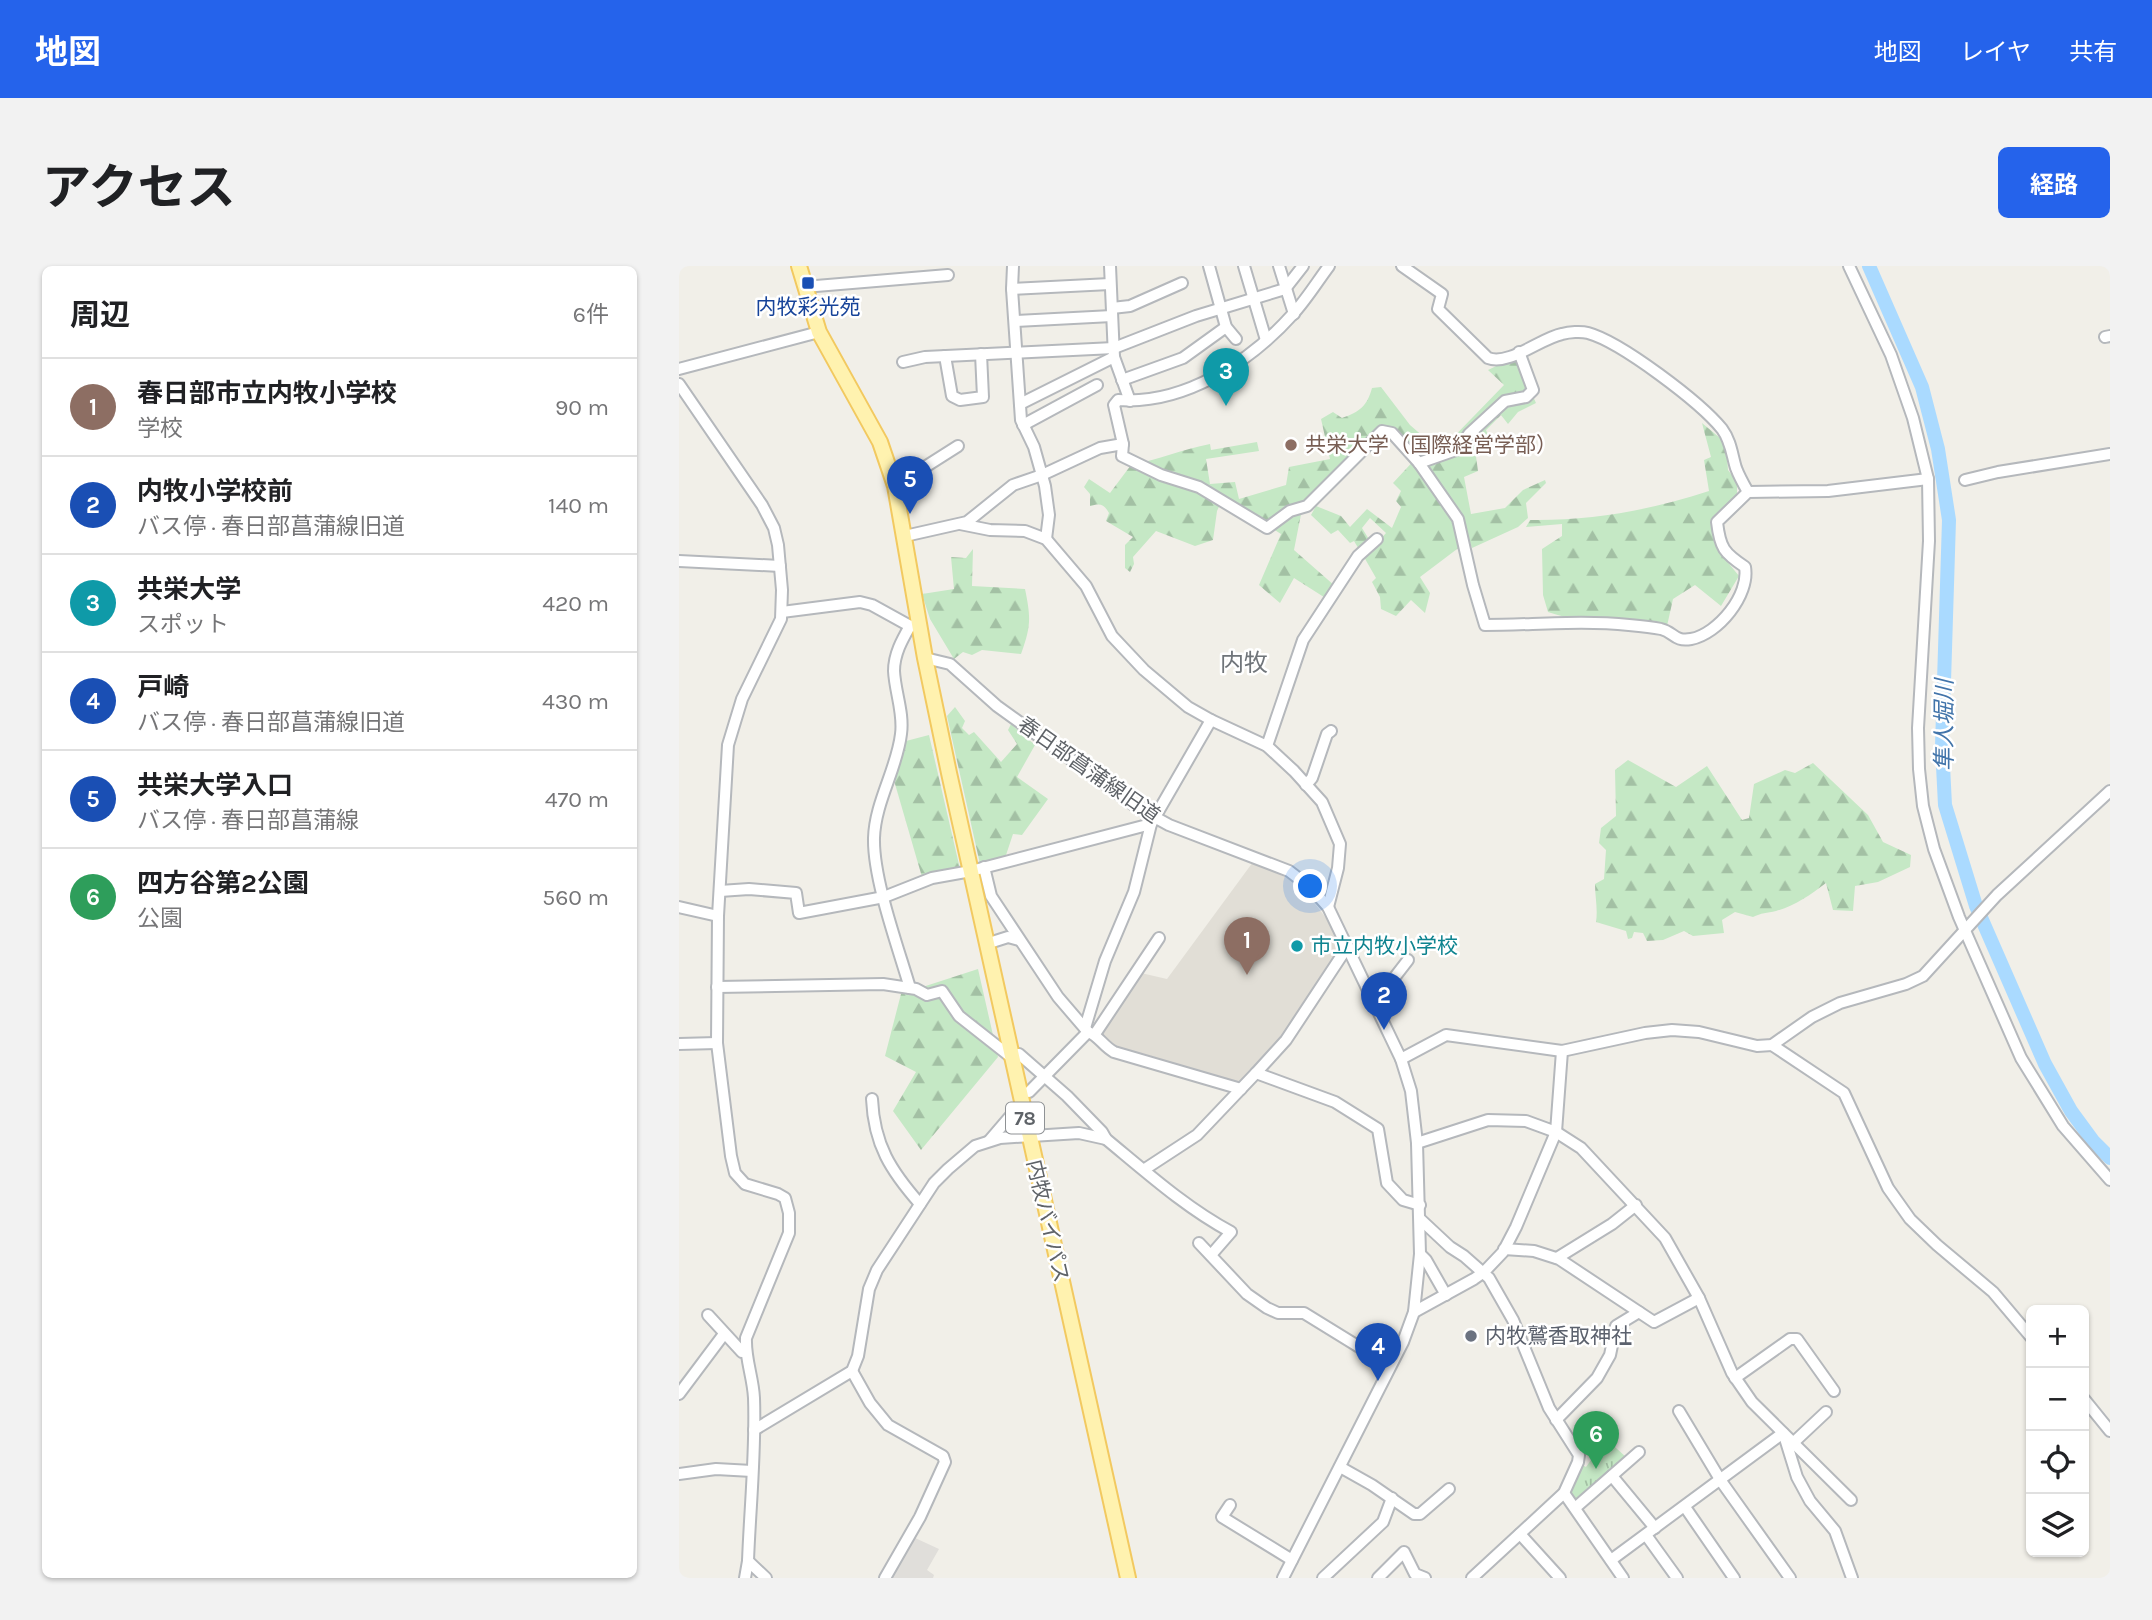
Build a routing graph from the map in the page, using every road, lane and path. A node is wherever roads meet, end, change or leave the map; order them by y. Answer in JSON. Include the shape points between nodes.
{"nodes":[{"id":1,"x":799,"y":266,"type":"edge"},
{"id":2,"x":1013,"y":266,"type":"edge"},
{"id":3,"x":1110,"y":266,"type":"edge"},
{"id":4,"x":1209,"y":266,"type":"edge"},
{"id":5,"x":1244,"y":266,"type":"edge"},
{"id":6,"x":1279,"y":266,"type":"edge"},
{"id":7,"x":1303,"y":266,"type":"edge"},
{"id":8,"x":1329,"y":266,"type":"edge"},
{"id":9,"x":1402,"y":266,"type":"edge"},
{"id":10,"x":1849,"y":266,"type":"edge"},
{"id":11,"x":949,"y":275,"type":"dead end"},
{"id":12,"x":1182,"y":283,"type":"dead end"},
{"id":13,"x":1110,"y":284,"type":"junction"},
{"id":14,"x":804,"y":287,"type":"junction"},
{"id":15,"x":1012,"y":289,"type":"junction"},
{"id":16,"x":1285,"y":289,"type":"junction"},
{"id":17,"x":1254,"y":299,"type":"junction"},
{"id":18,"x":1221,"y":309,"type":"junction"},
{"id":19,"x":1112,"y":312,"type":"junction"},
{"id":20,"x":1294,"y":314,"type":"junction"},
{"id":21,"x":1015,"y":321,"type":"junction"},
{"id":22,"x":1226,"y":327,"type":"junction"},
{"id":23,"x":819,"y":332,"type":"junction"},
{"id":24,"x":1235,"y":339,"type":"dead end"},
{"id":25,"x":1266,"y":340,"type":"junction"},
{"id":26,"x":1017,"y":352,"type":"junction"},
{"id":27,"x":1114,"y":352,"type":"junction"},
{"id":28,"x":1518,"y":352,"type":"junction"},
{"id":29,"x":981,"y":354,"type":"junction"},
{"id":30,"x":945,"y":356,"type":"junction"},
{"id":31,"x":903,"y":362,"type":"dead end"},
{"id":32,"x":679,"y":369,"type":"edge"},
{"id":33,"x":1122,"y":380,"type":"junction"},
{"id":34,"x":679,"y":384,"type":"edge"},
{"id":35,"x":1097,"y":385,"type":"dead end"},
{"id":36,"x":1130,"y":401,"type":"junction"},
{"id":37,"x":1020,"y":404,"type":"junction"},
{"id":38,"x":1023,"y":425,"type":"junction"},
{"id":39,"x":1123,"y":444,"type":"junction"},
{"id":40,"x":958,"y":446,"type":"dead end"},
{"id":41,"x":2110,"y":454,"type":"edge"},
{"id":42,"x":1419,"y":463,"type":"junction"},
{"id":43,"x":1042,"y":475,"type":"junction"},
{"id":44,"x":1928,"y":479,"type":"junction"},
{"id":45,"x":1965,"y":480,"type":"dead end"},
{"id":46,"x":895,"y":486,"type":"junction"},
{"id":47,"x":1748,"y":492,"type":"junction"},
{"id":48,"x":960,"y":524,"type":"junction"},
{"id":49,"x":905,"y":536,"type":"junction"},
{"id":50,"x":1046,"y":539,"type":"junction"},
{"id":51,"x":1377,"y":539,"type":"dead end"},
{"id":52,"x":679,"y":561,"type":"edge"},
{"id":53,"x":780,"y":566,"type":"junction"},
{"id":54,"x":782,"y":612,"type":"junction"},
{"id":55,"x":915,"y":625,"type":"junction"},
{"id":56,"x":925,"y":658,"type":"junction"},
{"id":57,"x":1211,"y":720,"type":"junction"},
{"id":58,"x":1331,"y":731,"type":"dead end"},
{"id":59,"x":1268,"y":746,"type":"junction"},
{"id":60,"x":1306,"y":785,"type":"junction"},
{"id":61,"x":2110,"y":791,"type":"edge"},
{"id":62,"x":1153,"y":821,"type":"junction"},
{"id":63,"x":977,"y":869,"type":"junction"},
{"id":64,"x":720,"y":891,"type":"junction"},
{"id":65,"x":884,"y":897,"type":"junction"},
{"id":66,"x":679,"y":907,"type":"edge"},
{"id":67,"x":1328,"y":907,"type":"junction"},
{"id":68,"x":718,"y":916,"type":"junction"},
{"id":69,"x":1967,"y":931,"type":"junction"},
{"id":70,"x":1160,"y":938,"type":"dead end"},
{"id":71,"x":1019,"y":940,"type":"junction"},
{"id":72,"x":986,"y":944,"type":"junction"},
{"id":73,"x":1348,"y":946,"type":"junction"},
{"id":74,"x":1408,"y":960,"type":"dead end"},
{"id":75,"x":717,"y":987,"type":"junction"},
{"id":76,"x":910,"y":988,"type":"junction"},
{"id":77,"x":1370,"y":992,"type":"junction"},
{"id":78,"x":1089,"y":1031,"type":"junction"},
{"id":79,"x":717,"y":1043,"type":"junction"},
{"id":80,"x":679,"y":1044,"type":"edge"},
{"id":81,"x":1772,"y":1045,"type":"junction"},
{"id":82,"x":1562,"y":1051,"type":"junction"},
{"id":83,"x":1015,"y":1055,"type":"junction"},
{"id":84,"x":1401,"y":1059,"type":"junction"},
{"id":85,"x":1256,"y":1073,"type":"junction"},
{"id":86,"x":1043,"y":1075,"type":"junction"},
{"id":87,"x":1241,"y":1089,"type":"junction"},
{"id":88,"x":1029,"y":1092,"type":"dead end"},
{"id":89,"x":872,"y":1099,"type":"dead end"},
{"id":90,"x":1013,"y":1113,"type":"dead end"},
{"id":91,"x":1556,"y":1132,"type":"junction"},
{"id":92,"x":1029,"y":1136,"type":"junction"},
{"id":93,"x":1106,"y":1139,"type":"junction"},
{"id":94,"x":989,"y":1141,"type":"junction"},
{"id":95,"x":1417,"y":1143,"type":"junction"},
{"id":96,"x":1145,"y":1169,"type":"junction"},
{"id":97,"x":2110,"y":1180,"type":"edge"},
{"id":98,"x":920,"y":1204,"type":"junction"},
{"id":99,"x":1420,"y":1205,"type":"junction"},
{"id":100,"x":1636,"y":1205,"type":"junction"},
{"id":101,"x":1420,"y":1219,"type":"junction"},
{"id":102,"x":1199,"y":1243,"type":"dead end"},
{"id":103,"x":1504,"y":1249,"type":"junction"},
{"id":104,"x":1420,"y":1254,"type":"junction"},
{"id":105,"x":1211,"y":1255,"type":"junction"},
{"id":106,"x":1556,"y":1258,"type":"junction"},
{"id":107,"x":1484,"y":1272,"type":"junction"},
{"id":108,"x":1446,"y":1295,"type":"junction"},
{"id":109,"x":1699,"y":1298,"type":"junction"},
{"id":110,"x":1414,"y":1312,"type":"junction"},
{"id":111,"x":1639,"y":1312,"type":"junction"},
{"id":112,"x":708,"y":1315,"type":"dead end"},
{"id":113,"x":2026,"y":1331,"type":"edge"},
{"id":114,"x":724,"y":1334,"type":"junction"},
{"id":115,"x":745,"y":1352,"type":"junction"},
{"id":116,"x":1390,"y":1366,"type":"junction"},
{"id":117,"x":852,"y":1371,"type":"junction"},
{"id":118,"x":1735,"y":1378,"type":"junction"},
{"id":119,"x":1834,"y":1391,"type":"dead end"},
{"id":120,"x":679,"y":1394,"type":"edge"},
{"id":121,"x":2089,"y":1405,"type":"edge"},
{"id":122,"x":1679,"y":1411,"type":"dead end"},
{"id":123,"x":1826,"y":1412,"type":"dead end"},
{"id":124,"x":1556,"y":1420,"type":"junction"},
{"id":125,"x":754,"y":1430,"type":"junction"},
{"id":126,"x":2110,"y":1431,"type":"edge"},
{"id":127,"x":1783,"y":1433,"type":"junction"},
{"id":128,"x":1793,"y":1443,"type":"junction"},
{"id":129,"x":1639,"y":1452,"type":"dead end"},
{"id":130,"x":1340,"y":1467,"type":"junction"},
{"id":131,"x":752,"y":1471,"type":"junction"},
{"id":132,"x":679,"y":1474,"type":"edge"},
{"id":133,"x":1612,"y":1476,"type":"junction"},
{"id":134,"x":1721,"y":1481,"type":"junction"},
{"id":135,"x":1449,"y":1489,"type":"dead end"},
{"id":136,"x":1563,"y":1493,"type":"junction"},
{"id":137,"x":1392,"y":1499,"type":"junction"},
{"id":138,"x":1851,"y":1500,"type":"dead end"},
{"id":139,"x":1230,"y":1505,"type":"dead end"},
{"id":140,"x":1685,"y":1507,"type":"junction"},
{"id":141,"x":1575,"y":1508,"type":"junction"},
{"id":142,"x":1651,"y":1532,"type":"junction"},
{"id":143,"x":1520,"y":1534,"type":"junction"},
{"id":144,"x":1292,"y":1560,"type":"junction"},
{"id":145,"x":1611,"y":1560,"type":"junction"},
{"id":146,"x":748,"y":1562,"type":"junction"},
{"id":147,"x":745,"y":1578,"type":"edge"},
{"id":148,"x":766,"y":1578,"type":"edge"},
{"id":149,"x":885,"y":1578,"type":"edge"},
{"id":150,"x":1128,"y":1578,"type":"edge"},
{"id":151,"x":1283,"y":1578,"type":"edge"},
{"id":152,"x":1324,"y":1578,"type":"edge"},
{"id":153,"x":1378,"y":1578,"type":"edge"},
{"id":154,"x":1425,"y":1578,"type":"edge"},
{"id":155,"x":1473,"y":1578,"type":"edge"},
{"id":156,"x":1560,"y":1578,"type":"edge"},
{"id":157,"x":1623,"y":1578,"type":"edge"},
{"id":158,"x":1677,"y":1578,"type":"edge"},
{"id":159,"x":1734,"y":1578,"type":"edge"},
{"id":160,"x":1790,"y":1578,"type":"edge"},
{"id":161,"x":1852,"y":1578,"type":"edge"}],
"edges":[{"from":1,"to":14,"type":"main road","number":"78"},
{"from":2,"to":15,"type":"street"},
{"from":3,"to":13,"type":"street"},
{"from":4,"to":18,"type":"street"},
{"from":5,"to":17,"type":"street"},
{"from":6,"to":16,"type":"street"},
{"from":7,"to":16,"type":"street"},
{"from":8,"to":20,"type":"street"},
{"from":9,"to":28,"type":"street","via":[[1443,294],[1437,309],[1488,358],[1497,360]]},
{"from":10,"to":44,"type":"street","via":[[1891,355]]},
{"from":11,"to":14,"type":"street"},
{"from":12,"to":19,"type":"street"},
{"from":13,"to":15,"type":"street"},
{"from":13,"to":19,"type":"street"},
{"from":14,"to":23,"type":"main road","number":"78"},
{"from":15,"to":21,"type":"street"},
{"from":16,"to":17,"type":"street"},
{"from":16,"to":20,"type":"street"},
{"from":17,"to":18,"type":"street"},
{"from":17,"to":25,"type":"street"},
{"from":18,"to":22,"type":"street"},
{"from":18,"to":27,"type":"street"},
{"from":19,"to":21,"type":"street"},
{"from":19,"to":27,"type":"street"},
{"from":20,"to":25,"type":"street"},
{"from":21,"to":26,"type":"street"},
{"from":22,"to":24,"type":"street"},
{"from":22,"to":33,"type":"street","via":[[1182,358]]},
{"from":23,"to":32,"type":"street"},
{"from":23,"to":46,"type":"main road","number":"78","via":[[880,442]]},
{"from":25,"to":36,"type":"street","via":[[1191,388],[1164,398]]},
{"from":26,"to":27,"type":"street"},
{"from":26,"to":29,"type":"street"},
{"from":26,"to":37,"type":"street"},
{"from":27,"to":33,"type":"street"},
{"from":27,"to":37,"type":"street"},
{"from":28,"to":42,"type":"street","via":[[1531,394],[1505,401],[1459,449]]},
{"from":28,"to":47,"type":"street","via":[[1560,334],[1587,332],[1616,345],[1677,388],[1723,430]]},
{"from":29,"to":30,"type":"street"},
{"from":29,"to":30,"type":"street","via":[[983,397],[960,400],[953,396]]},
{"from":30,"to":31,"type":"street"},
{"from":33,"to":36,"type":"street"},
{"from":34,"to":53,"type":"street","via":[[768,516]]},
{"from":35,"to":38,"type":"street"},
{"from":36,"to":39,"type":"street","via":[[1118,400],[1114,405]]},
{"from":37,"to":38,"type":"street"},
{"from":38,"to":43,"type":"street"},
{"from":39,"to":42,"type":"street","via":[[1122,456],[1199,487],[1267,528],[1307,506],[1382,431],[1392,433]]},
{"from":39,"to":43,"type":"street","via":[[1100,448]]},
{"from":40,"to":46,"type":"street"},
{"from":41,"to":45,"type":"street"},
{"from":42,"to":47,"type":"street","via":[[1458,519],[1485,625],[1627,625],[1661,629],[1680,639],[1702,635],[1735,604],[1744,582],[1745,567],[1725,552],[1717,522]]},
{"from":43,"to":48,"type":"street","via":[[1013,485]]},
{"from":43,"to":50,"type":"street","via":[[1048,508]]},
{"from":44,"to":47,"type":"street","via":[[1828,491]]},
{"from":44,"to":69,"type":"street","via":[[1919,769],[1934,849]]},
{"from":46,"to":49,"type":"main road","number":"78"},
{"from":48,"to":49,"type":"street"},
{"from":48,"to":50,"type":"street","via":[[1025,531]]},
{"from":49,"to":55,"type":"main road","number":"78"},
{"from":50,"to":57,"type":"street","via":[[1086,586],[1112,636],[1160,684]]},
{"from":51,"to":59,"type":"street","via":[[1357,556],[1303,640]]},
{"from":52,"to":53,"type":"street"},
{"from":53,"to":54,"type":"street"},
{"from":54,"to":55,"type":"street","via":[[860,602]]},
{"from":54,"to":64,"type":"street","via":[[731,729]]},
{"from":55,"to":56,"type":"main road","number":"78"},
{"from":55,"to":65,"type":"street","via":[[900,644],[894,671],[901,736],[874,838]]},
{"from":56,"to":62,"type":"street","name":"春日部菖蒲線旧道","via":[[950,664],[997,706]]},
{"from":56,"to":63,"type":"main road","name":"内牧バイパス","number":"78"},
{"from":57,"to":59,"type":"street"},
{"from":57,"to":62,"type":"street"},
{"from":58,"to":60,"type":"street"},
{"from":59,"to":60,"type":"street"},
{"from":60,"to":67,"type":"street","via":[[1322,802],[1339,844]]},
{"from":61,"to":69,"type":"street","via":[[1997,895]]},
{"from":62,"to":63,"type":"street"},
{"from":62,"to":67,"type":"street","name":"春日部菖蒲線旧道","via":[[1289,871]]},
{"from":62,"to":78,"type":"street","via":[[1134,892],[1105,961]]},
{"from":63,"to":65,"type":"street","via":[[932,878]]},
{"from":63,"to":71,"type":"street"},
{"from":63,"to":72,"type":"main road","name":"内牧バイパス","number":"78"},
{"from":64,"to":65,"type":"street","via":[[796,892],[799,913]]},
{"from":64,"to":68,"type":"street"},
{"from":65,"to":76,"type":"street"},
{"from":66,"to":68,"type":"street"},
{"from":67,"to":73,"type":"street","name":"春日部菖蒲線旧道"},
{"from":68,"to":75,"type":"street"},
{"from":69,"to":81,"type":"street","via":[[1923,976],[1840,1003]]},
{"from":69,"to":97,"type":"street","via":[[2034,1081],[2063,1126]]},
{"from":70,"to":78,"type":"street"},
{"from":71,"to":72,"type":"street","via":[[1008,937]]},
{"from":71,"to":78,"type":"street","via":[[1058,997]]},
{"from":72,"to":83,"type":"main road","name":"内牧バイパス","number":"78"},
{"from":73,"to":77,"type":"street","name":"春日部菖蒲線旧道"},
{"from":73,"to":85,"type":"street","via":[[1300,1021]]},
{"from":74,"to":77,"type":"street","via":[[1391,982]]},
{"from":75,"to":76,"type":"street","via":[[883,984]]},
{"from":75,"to":79,"type":"street"},
{"from":76,"to":83,"type":"street","via":[[927,995],[942,991],[960,1016]]},
{"from":77,"to":84,"type":"street","name":"春日部菖蒲線旧道"},
{"from":78,"to":86,"type":"street"},
{"from":78,"to":87,"type":"street","via":[[1114,1052]]},
{"from":79,"to":80,"type":"street"},
{"from":79,"to":115,"type":"street","via":[[735,1172],[745,1184],[785,1198],[789,1213],[789,1233],[745,1338]]},
{"from":81,"to":82,"type":"street","via":[[1672,1030]]},
{"from":81,"to":113,"type":"street","via":[[1844,1093],[1888,1188],[1910,1219],[1993,1292]]},
{"from":82,"to":84,"type":"street","via":[[1446,1035]]},
{"from":82,"to":91,"type":"street"},
{"from":83,"to":86,"type":"street"},
{"from":83,"to":92,"type":"main road","name":"内牧バイパス","number":"78"},
{"from":84,"to":95,"type":"street","name":"春日部菖蒲線旧道","via":[[1411,1091]]},
{"from":85,"to":87,"type":"street"},
{"from":85,"to":99,"type":"street","via":[[1335,1102],[1378,1129],[1387,1183],[1403,1200]]},
{"from":86,"to":88,"type":"street"},
{"from":86,"to":93,"type":"street"},
{"from":87,"to":96,"type":"street","via":[[1198,1135]]},
{"from":89,"to":98,"type":"street","via":[[883,1154]]},
{"from":90,"to":94,"type":"street"},
{"from":91,"to":95,"type":"street","via":[[1525,1121],[1488,1120]]},
{"from":91,"to":100,"type":"street","via":[[1581,1148]]},
{"from":91,"to":103,"type":"street"},
{"from":92,"to":93,"type":"street","via":[[1079,1133]]},
{"from":92,"to":94,"type":"street"},
{"from":92,"to":150,"type":"main road","name":"内牧バイパス","number":"78"},
{"from":93,"to":96,"type":"street"},
{"from":94,"to":98,"type":"street","via":[[975,1146],[948,1168]]},
{"from":95,"to":99,"type":"street","name":"春日部菖蒲線旧道"},
{"from":96,"to":105,"type":"street","via":[[1231,1232]]},
{"from":98,"to":117,"type":"street","via":[[869,1289]]},
{"from":99,"to":101,"type":"street","name":"春日部菖蒲線旧道"},
{"from":100,"to":106,"type":"street"},
{"from":100,"to":109,"type":"street","via":[[1670,1245]]},
{"from":101,"to":104,"type":"street","name":"春日部菖蒲線旧道"},
{"from":101,"to":107,"type":"street"},
{"from":102,"to":105,"type":"street"},
{"from":103,"to":106,"type":"street"},
{"from":103,"to":107,"type":"street"},
{"from":104,"to":108,"type":"street"},
{"from":104,"to":110,"type":"street","name":"春日部菖蒲線旧道"},
{"from":105,"to":116,"type":"street","via":[[1266,1308],[1304,1313]]},
{"from":106,"to":111,"type":"street"},
{"from":107,"to":108,"type":"street"},
{"from":107,"to":124,"type":"street","via":[[1513,1320]]},
{"from":108,"to":110,"type":"street"},
{"from":109,"to":111,"type":"street","via":[[1654,1322]]},
{"from":109,"to":118,"type":"street"},
{"from":110,"to":116,"type":"street","name":"春日部菖蒲線旧道"},
{"from":111,"to":124,"type":"street","via":[[1616,1326],[1610,1355],[1597,1378]]},
{"from":112,"to":114,"type":"street"},
{"from":114,"to":115,"type":"street"},
{"from":114,"to":120,"type":"street"},
{"from":115,"to":125,"type":"street","via":[[754,1394]]},
{"from":116,"to":130,"type":"street","name":"春日部菖蒲線旧道"},
{"from":117,"to":125,"type":"street"},
{"from":117,"to":149,"type":"street","via":[[888,1425],[943,1456],[945,1462],[921,1517]]},
{"from":118,"to":119,"type":"street","via":[[1790,1339],[1797,1339]]},
{"from":118,"to":127,"type":"street"},
{"from":121,"to":126,"type":"street"},
{"from":122,"to":134,"type":"street"},
{"from":123,"to":128,"type":"street"},
{"from":124,"to":136,"type":"street","via":[[1579,1455]]},
{"from":125,"to":131,"type":"street"},
{"from":127,"to":128,"type":"street"},
{"from":127,"to":134,"type":"street"},
{"from":127,"to":161,"type":"street","via":[[1797,1477],[1835,1531]]},
{"from":128,"to":138,"type":"street"},
{"from":129,"to":133,"type":"street"},
{"from":130,"to":137,"type":"street"},
{"from":130,"to":144,"type":"street","name":"春日部菖蒲線旧道"},
{"from":131,"to":132,"type":"street"},
{"from":131,"to":146,"type":"street"},
{"from":133,"to":141,"type":"street"},
{"from":133,"to":142,"type":"street"},
{"from":134,"to":140,"type":"street"},
{"from":134,"to":160,"type":"street"},
{"from":135,"to":137,"type":"street","via":[[1420,1514]]},
{"from":136,"to":141,"type":"street"},
{"from":136,"to":143,"type":"street"},
{"from":137,"to":152,"type":"street","via":[[1383,1522]]},
{"from":139,"to":144,"type":"street","via":[[1222,1517]]},
{"from":140,"to":142,"type":"street"},
{"from":140,"to":159,"type":"street"},
{"from":141,"to":145,"type":"street"},
{"from":142,"to":145,"type":"street"},
{"from":142,"to":158,"type":"street"},
{"from":143,"to":155,"type":"street"},
{"from":143,"to":156,"type":"street"},
{"from":144,"to":151,"type":"street","name":"春日部菖蒲線旧道"},
{"from":145,"to":157,"type":"street"},
{"from":146,"to":147,"type":"street"},
{"from":146,"to":148,"type":"street"},
{"from":153,"to":154,"type":"street","via":[[1404,1552],[1415,1574]]}]}
